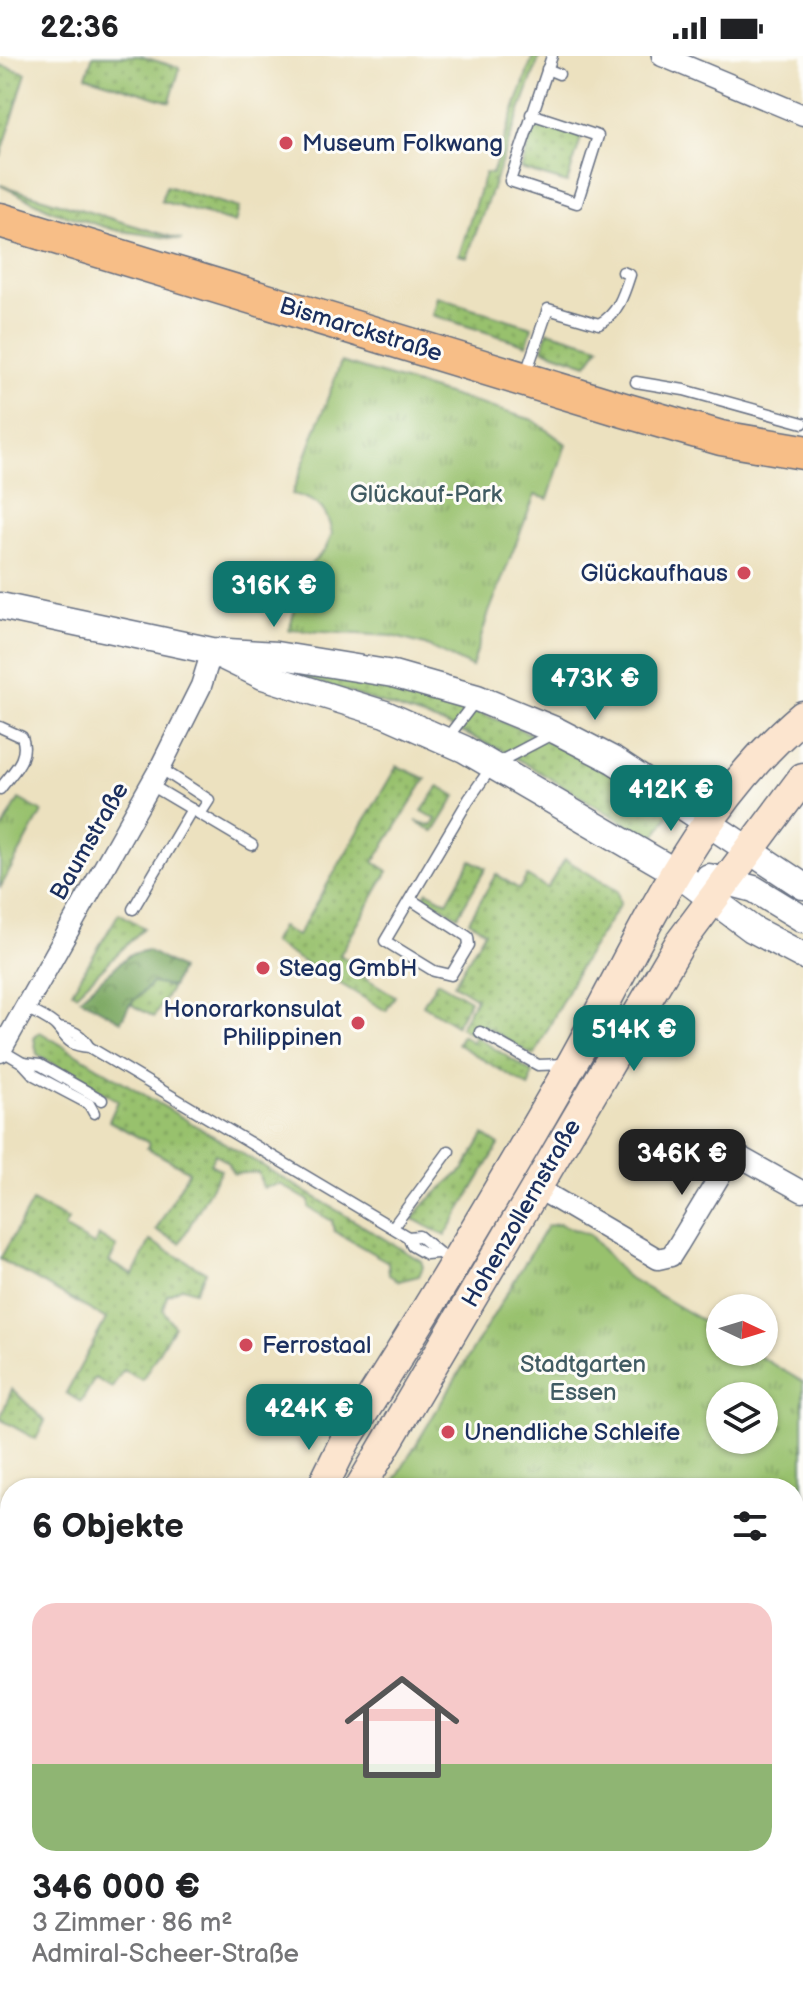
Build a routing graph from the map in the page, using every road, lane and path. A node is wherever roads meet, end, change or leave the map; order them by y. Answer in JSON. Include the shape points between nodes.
{"nodes":[{"id":1,"x":552,"y":56,"type":"edge"},
{"id":2,"x":662,"y":56,"type":"edge"},
{"id":3,"x":714,"y":56,"type":"edge"},
{"id":4,"x":547,"y":69,"type":"junction"},
{"id":5,"x":559,"y":74,"type":"dead end"},
{"id":6,"x":707,"y":76,"type":"junction"},
{"id":7,"x":531,"y":114,"type":"junction"},
{"id":8,"x":803,"y":115,"type":"edge"},
{"id":9,"x":0,"y":220,"type":"edge"},
{"id":10,"x":623,"y":272,"type":"dead end"},
{"id":11,"x":524,"y":379,"type":"junction"},
{"id":12,"x":636,"y":382,"type":"dead end"},
{"id":13,"x":803,"y":423,"type":"edge"},
{"id":14,"x":721,"y":438,"type":"junction"},
{"id":15,"x":803,"y":452,"type":"edge"},
{"id":16,"x":803,"y":473,"type":"edge"},
{"id":17,"x":0,"y":606,"type":"edge"},
{"id":18,"x":212,"y":651,"type":"junction"},
{"id":19,"x":477,"y":698,"type":"junction"},
{"id":20,"x":803,"y":716,"type":"edge"},
{"id":21,"x":0,"y":727,"type":"edge"},
{"id":22,"x":557,"y":731,"type":"junction"},
{"id":23,"x":446,"y":739,"type":"junction"},
{"id":24,"x":493,"y":765,"type":"junction"},
{"id":25,"x":156,"y":776,"type":"junction"},
{"id":26,"x":803,"y":778,"type":"edge"},
{"id":27,"x":0,"y":789,"type":"edge"},
{"id":28,"x":196,"y":812,"type":"junction"},
{"id":29,"x":769,"y":823,"type":"junction"},
{"id":30,"x":729,"y":836,"type":"junction"},
{"id":31,"x":252,"y":845,"type":"dead end"},
{"id":32,"x":803,"y":870,"type":"edge"},
{"id":33,"x":702,"y":882,"type":"junction"},
{"id":34,"x":803,"y":886,"type":"edge"},
{"id":35,"x":410,"y":899,"type":"junction"},
{"id":36,"x":133,"y":909,"type":"dead end"},
{"id":37,"x":803,"y":919,"type":"edge"},
{"id":38,"x":803,"y":956,"type":"edge"},
{"id":39,"x":24,"y":1007,"type":"junction"},
{"id":40,"x":480,"y":1032,"type":"dead end"},
{"id":41,"x":1,"y":1051,"type":"edge"},
{"id":42,"x":23,"y":1063,"type":"junction"},
{"id":43,"x":572,"y":1064,"type":"junction"},
{"id":44,"x":102,"y":1100,"type":"dead end"},
{"id":45,"x":94,"y":1113,"type":"dead end"},
{"id":46,"x":449,"y":1151,"type":"dead end"},
{"id":47,"x":537,"y":1188,"type":"junction"},
{"id":48,"x":803,"y":1192,"type":"edge"},
{"id":49,"x":393,"y":1227,"type":"junction"},
{"id":50,"x":461,"y":1271,"type":"junction"},
{"id":51,"x":327,"y":1478,"type":"edge"},
{"id":52,"x":365,"y":1478,"type":"edge"}],
"edges":[{"from":1,"to":4,"type":"lane"},
{"from":2,"to":6,"type":"street"},
{"from":3,"to":6,"type":"street"},
{"from":4,"to":5,"type":"lane"},
{"from":4,"to":7,"type":"lane"},
{"from":6,"to":8,"type":"street"},
{"from":7,"to":7,"type":"lane","via":[[510,181],[577,203],[598,136]]},
{"from":9,"to":11,"type":"main road","name":"Bismarckstraße"},
{"from":10,"to":11,"type":"lane","via":[[630,275],[623,298],[599,324],[548,309]]},
{"from":11,"to":14,"type":"main road","name":"Bismarckstraße"},
{"from":12,"to":13,"type":"lane"},
{"from":14,"to":15,"type":"main road","name":"Bismarckstraße"},
{"from":14,"to":16,"type":"main road","name":"Bismarckstraße"},
{"from":17,"to":18,"type":"street"},
{"from":18,"to":19,"type":"street","via":[[276,655],[393,674]]},
{"from":18,"to":23,"type":"street","via":[[263,676]]},
{"from":18,"to":25,"type":"street","name":"Baumstraße","via":[[201,686]]},
{"from":19,"to":22,"type":"street"},
{"from":19,"to":23,"type":"lane"},
{"from":20,"to":30,"type":"main road","via":[[733,787]]},
{"from":21,"to":27,"type":"lane","via":[[22,737],[25,746],[19,766]]},
{"from":22,"to":24,"type":"lane"},
{"from":22,"to":30,"type":"street","via":[[613,760]]},
{"from":23,"to":24,"type":"street"},
{"from":24,"to":33,"type":"street"},
{"from":24,"to":35,"type":"lane"},
{"from":25,"to":28,"type":"lane"},
{"from":25,"to":28,"type":"lane","via":[[209,800]]},
{"from":25,"to":39,"type":"street","name":"Baumstraße"},
{"from":26,"to":29,"type":"main road"},
{"from":28,"to":31,"type":"lane"},
{"from":28,"to":36,"type":"lane"},
{"from":29,"to":30,"type":"main road"},
{"from":29,"to":32,"type":"street","via":[[778,853]]},
{"from":30,"to":33,"type":"main road"},
{"from":30,"to":33,"type":"main road"},
{"from":30,"to":34,"type":"street"},
{"from":33,"to":37,"type":"street","via":[[754,889]]},
{"from":33,"to":38,"type":"street","via":[[752,929]]},
{"from":33,"to":43,"type":"main road","name":"Hohenzollernstraße","via":[[652,913]]},
{"from":33,"to":47,"type":"main road","name":"Hohenzollernstraße","via":[[680,943]]},
{"from":35,"to":35,"type":"lane","via":[[468,937],[469,945],[451,975],[434,971],[385,941]]},
{"from":39,"to":41,"type":"street","name":"Baumstraße"},
{"from":39,"to":49,"type":"lane","via":[[58,1028],[70,1029],[89,1047]]},
{"from":40,"to":43,"type":"lane","via":[[538,1065]]},
{"from":41,"to":42,"type":"lane"},
{"from":42,"to":44,"type":"lane","via":[[40,1065]]},
{"from":42,"to":45,"type":"lane","via":[[34,1075],[89,1104]]},
{"from":43,"to":50,"type":"main road","name":"Hohenzollernstraße"},
{"from":46,"to":49,"type":"lane"},
{"from":47,"to":48,"type":"street","via":[[658,1259],[671,1256],[730,1159],[744,1159]]},
{"from":47,"to":50,"type":"main road","name":"Hohenzollernstraße"},
{"from":49,"to":50,"type":"lane","via":[[434,1245]]},
{"from":50,"to":51,"type":"main road","name":"Hohenzollernstraße","via":[[345,1441]]},
{"from":50,"to":52,"type":"main road","name":"Hohenzollernstraße"}]}
